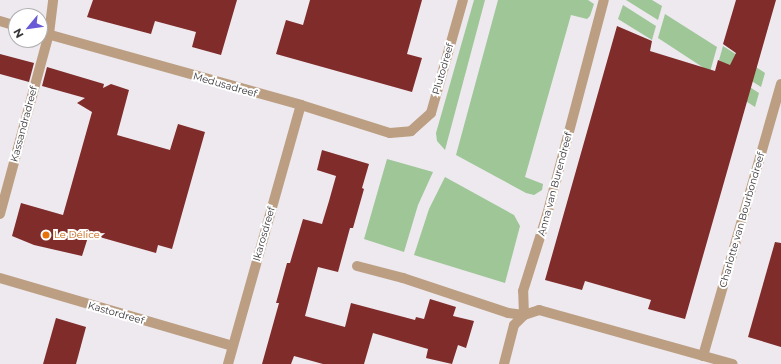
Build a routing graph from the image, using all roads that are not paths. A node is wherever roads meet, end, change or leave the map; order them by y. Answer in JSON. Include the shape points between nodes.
{"nodes":[{"id":1,"x":52,"y":0,"type":"edge"},
{"id":2,"x":463,"y":0,"type":"edge"},
{"id":3,"x":604,"y":0,"type":"edge"},
{"id":4,"x":48,"y":16,"type":"edge"},
{"id":5,"x":48,"y":34,"type":"edge"},
{"id":6,"x":40,"y":48,"type":"edge"},
{"id":7,"x":781,"y":84,"type":"edge"},
{"id":8,"x":301,"y":105,"type":"junction"},
{"id":9,"x":411,"y":131,"type":"joint"},
{"id":10,"x":0,"y":214,"type":"edge"},
{"id":11,"x":357,"y":266,"type":"dead end"},
{"id":12,"x":0,"y":278,"type":"edge"},
{"id":13,"x":524,"y":315,"type":"junction"},
{"id":14,"x":232,"y":346,"type":"junction"},
{"id":15,"x":703,"y":356,"type":"junction"},
{"id":16,"x":228,"y":364,"type":"edge"},
{"id":17,"x":504,"y":364,"type":"edge"},
{"id":18,"x":733,"y":364,"type":"edge"}],
"edges":[{"from":1,"to":4,"type":"street","name":"Kassandradreef"},
{"from":2,"to":9,"type":"street","name":"Plutodreef","via":[[431,113]]},
{"from":3,"to":13,"type":"street","name":"Anna van Burendreef","via":[[547,215],[523,291]]},
{"from":5,"to":8,"type":"street","name":"Medusadreef"},
{"from":6,"to":10,"type":"street","name":"Kassandradreef"},
{"from":7,"to":15,"type":"street","name":"Charlotte van Bourbondreef"},
{"from":8,"to":9,"type":"street","name":"Medusadreef","via":[[390,132]]},
{"from":8,"to":14,"type":"street","name":"Ikarosdreef"},
{"from":11,"to":13,"type":"street","via":[[403,278],[508,313]]},
{"from":12,"to":14,"type":"street","name":"Kastordreef"},
{"from":13,"to":15,"type":"street","via":[[540,310]]},
{"from":13,"to":17,"type":"street","via":[[514,326]]},
{"from":14,"to":16,"type":"street","name":"Ikarosdreef"},
{"from":15,"to":18,"type":"street"}]}
